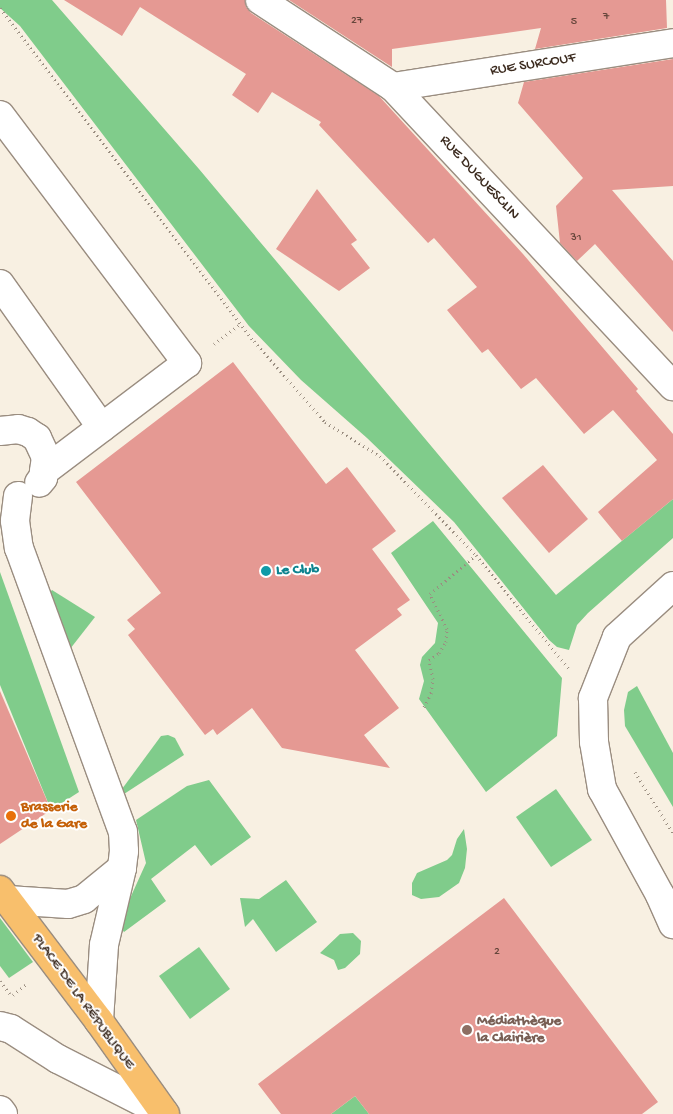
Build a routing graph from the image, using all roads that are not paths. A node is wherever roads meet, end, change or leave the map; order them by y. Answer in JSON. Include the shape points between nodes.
{"nodes":[{"id":1,"x":260,"y":0,"type":"edge"},
{"id":2,"x":673,"y":42,"type":"edge"},
{"id":3,"x":393,"y":87,"type":"junction"},
{"id":4,"x":0,"y":115,"type":"edge"},
{"id":5,"x":0,"y":284,"type":"edge"},
{"id":6,"x":673,"y":386,"type":"edge"},
{"id":7,"x":102,"y":428,"type":"junction"},
{"id":8,"x":0,"y":431,"type":"edge"},
{"id":9,"x":44,"y":470,"type":"junction"},
{"id":10,"x":9,"y":495,"type":"edge"},
{"id":11,"x":673,"y":586,"type":"edge"},
{"id":12,"x":122,"y":868,"type":"junction"},
{"id":13,"x":4,"y":895,"type":"edge"},
{"id":14,"x":673,"y":924,"type":"edge"},
{"id":15,"x":98,"y":1020,"type":"junction"},
{"id":16,"x":0,"y":1026,"type":"edge"},
{"id":17,"x":0,"y":1110,"type":"edge"},
{"id":18,"x":164,"y":1113,"type":"edge"},
{"id":19,"x":3,"y":1114,"type":"edge"}],
"edges":[{"from":1,"to":3,"type":"street","name":"RUE DUGUESCLIN"},
{"from":2,"to":3,"type":"street","name":"RUE SURCOUF"},
{"from":3,"to":6,"type":"street","name":"RUE DUGUESCLIN"},
{"from":4,"to":7,"type":"street","via":[[187,363]]},
{"from":5,"to":7,"type":"street"},
{"from":7,"to":9,"type":"street"},
{"from":8,"to":9,"type":"street","via":[[18,429],[37,438],[46,457]]},
{"from":9,"to":10,"type":"street","via":[[43,478],[28,493]]},
{"from":10,"to":12,"type":"street","via":[[19,548],[123,832]]},
{"from":11,"to":14,"type":"street","via":[[617,637],[593,698],[594,742],[602,789]]},
{"from":12,"to":13,"type":"street","via":[[84,900],[68,904]]},
{"from":12,"to":15,"type":"street","via":[[104,945]]},
{"from":13,"to":15,"type":"main road","name":"PLACE DE LA RÉPUBLIQUE"},
{"from":15,"to":18,"type":"main road","name":"PLACE DE LA RÉPUBLIQUE"},
{"from":16,"to":18,"type":"street"},
{"from":17,"to":19,"type":"street"}]}
